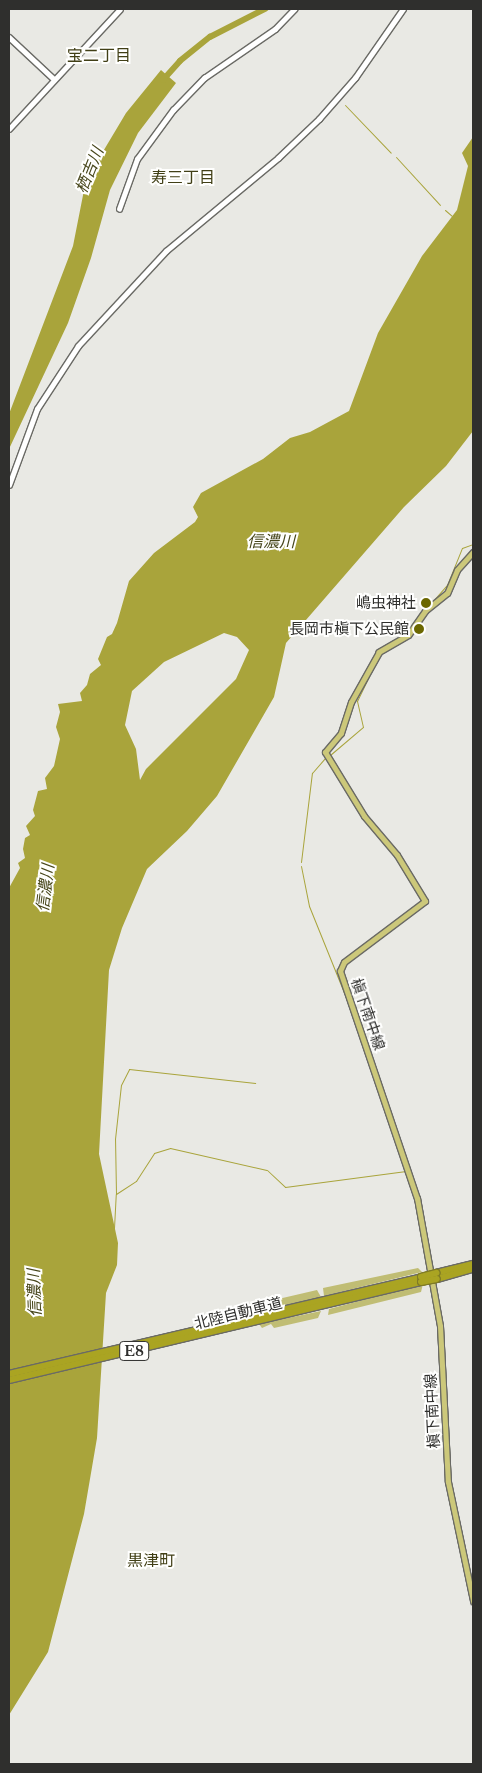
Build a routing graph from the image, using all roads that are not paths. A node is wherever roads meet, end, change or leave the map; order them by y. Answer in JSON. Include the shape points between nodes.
{"nodes":[{"id":1,"x":120,"y":9,"type":"edge"},
{"id":2,"x":294,"y":9,"type":"edge"},
{"id":3,"x":403,"y":9,"type":"edge"},
{"id":4,"x":9,"y":37,"type":"edge"},
{"id":5,"x":54,"y":79,"type":"junction"},
{"id":6,"x":9,"y":129,"type":"edge"},
{"id":7,"x":119,"y":209,"type":"dead end"},
{"id":8,"x":9,"y":485,"type":"edge"},
{"id":9,"x":473,"y":552,"type":"edge"},
{"id":10,"x":473,"y":1264,"type":"edge"},
{"id":11,"x":473,"y":1269,"type":"edge"},
{"id":12,"x":436,"y":1276,"type":"junction"},
{"id":13,"x":258,"y":1318,"type":"junction"},
{"id":14,"x":9,"y":1374,"type":"edge"},
{"id":15,"x":9,"y":1380,"type":"edge"},
{"id":16,"x":473,"y":1601,"type":"edge"}],
"edges":[{"from":1,"to":5,"type":"street"},
{"from":2,"to":7,"type":"street","via":[[275,29],[204,78],[173,110],[137,159]]},
{"from":3,"to":8,"type":"street","via":[[355,78],[319,119],[278,158],[166,251],[82,340],[44,397]]},
{"from":4,"to":5,"type":"street"},
{"from":5,"to":6,"type":"street"},
{"from":9,"to":16,"type":"main road","name":"槇下南中線","via":[[457,570],[447,592],[408,634],[379,652],[349,707],[341,733],[325,752],[364,816],[397,855],[425,901],[344,962],[340,971],[419,1207],[440,1326],[448,1482]]},
{"from":10,"to":12,"type":"highway","name":"北陸自動車道","number":"E8"},
{"from":11,"to":12,"type":"highway","name":"北陸自動車道","number":"E8"},
{"from":12,"to":13,"type":"highway","name":"北陸自動車道","number":"E8","bridge":true},
{"from":13,"to":14,"type":"highway","name":"北陸自動車道","number":"E8"},
{"from":13,"to":15,"type":"highway","name":"北陸自動車道","number":"E8"}]}
